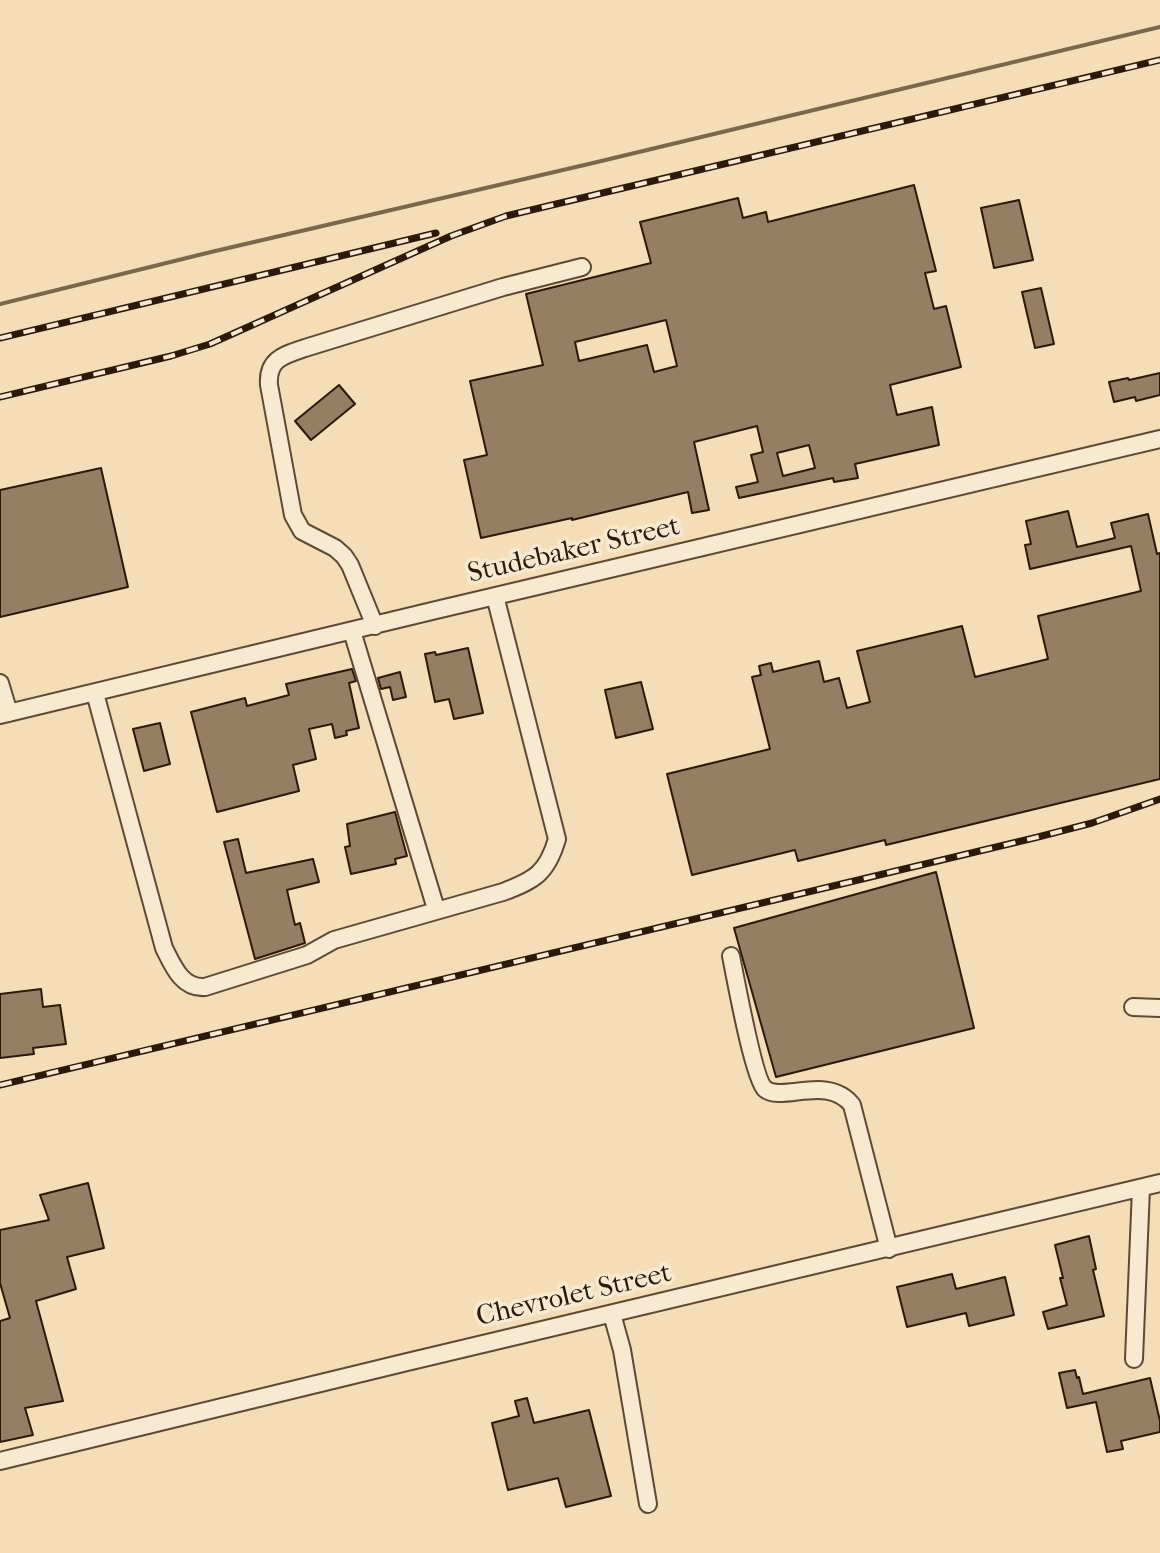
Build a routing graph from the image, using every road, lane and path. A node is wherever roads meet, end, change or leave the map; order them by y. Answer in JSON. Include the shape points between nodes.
{"nodes":[{"id":1,"x":582,"y":267,"type":"dead end"},
{"id":2,"x":1160,"y":439,"type":"edge"},
{"id":3,"x":495,"y":596,"type":"junction"},
{"id":4,"x":375,"y":626,"type":"junction"},
{"id":5,"x":352,"y":631,"type":"junction"},
{"id":6,"x":0,"y":683,"type":"edge"},
{"id":7,"x":95,"y":693,"type":"junction"},
{"id":8,"x":4,"y":714,"type":"edge"},
{"id":9,"x":436,"y":909,"type":"junction"},
{"id":10,"x":731,"y":956,"type":"dead end"},
{"id":11,"x":1133,"y":1007,"type":"dead end"},
{"id":12,"x":1160,"y":1008,"type":"edge"},
{"id":13,"x":1160,"y":1183,"type":"edge"},
{"id":14,"x":1141,"y":1188,"type":"junction"},
{"id":15,"x":889,"y":1249,"type":"junction"},
{"id":16,"x":612,"y":1314,"type":"junction"},
{"id":17,"x":1134,"y":1359,"type":"dead end"},
{"id":18,"x":0,"y":1461,"type":"edge"},
{"id":19,"x":648,"y":1504,"type":"dead end"}],
"edges":[{"from":1,"to":4,"type":"lane","via":[[286,354],[271,367],[269,385],[293,515],[302,531],[344,556]]},
{"from":2,"to":3,"type":"lane","name":"Studebaker Street"},
{"from":3,"to":4,"type":"lane","name":"Studebaker Street"},
{"from":3,"to":9,"type":"lane","via":[[557,839],[544,868],[528,882]]},
{"from":4,"to":5,"type":"lane","name":"Studebaker Street"},
{"from":5,"to":7,"type":"lane","name":"Studebaker Street"},
{"from":5,"to":9,"type":"lane"},
{"from":6,"to":8,"type":"lane"},
{"from":7,"to":8,"type":"lane","name":"Studebaker Street"},
{"from":7,"to":9,"type":"lane","via":[[164,948],[175,970],[195,988]]},
{"from":10,"to":15,"type":"lane","via":[[761,1086],[777,1093],[834,1092],[852,1105]]},
{"from":11,"to":12,"type":"lane"},
{"from":13,"to":14,"type":"lane","name":"Chevrolet Street"},
{"from":14,"to":15,"type":"lane","name":"Chevrolet Street"},
{"from":14,"to":17,"type":"lane"},
{"from":15,"to":16,"type":"lane","name":"Chevrolet Street"},
{"from":16,"to":18,"type":"lane","name":"Chevrolet Street"},
{"from":16,"to":19,"type":"lane"}]}
